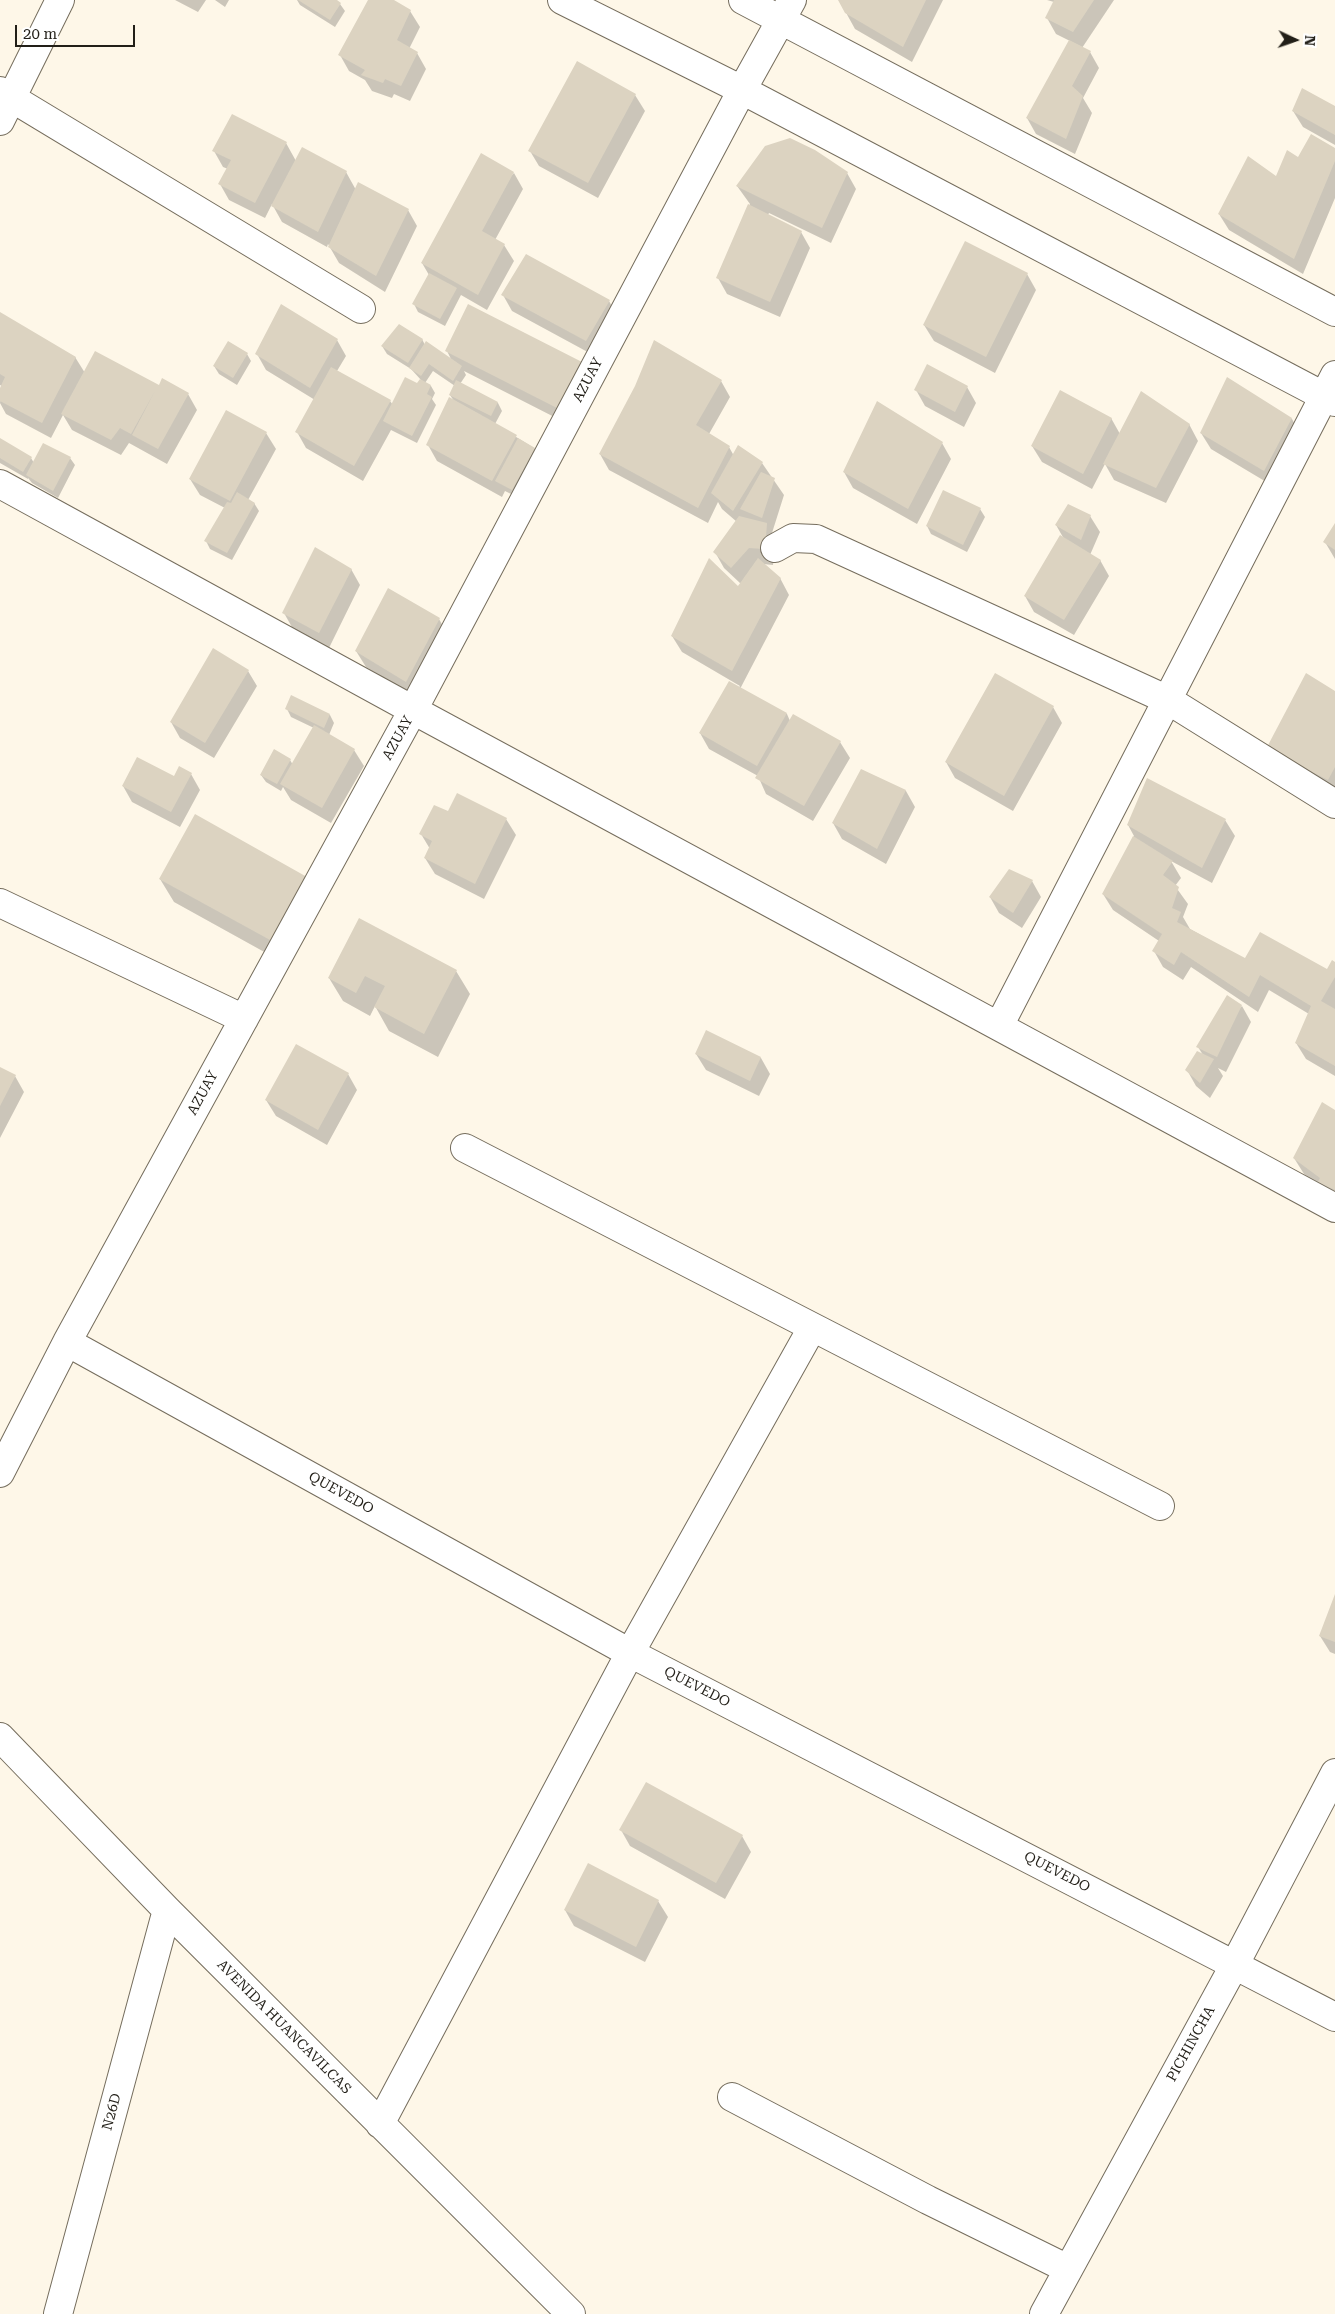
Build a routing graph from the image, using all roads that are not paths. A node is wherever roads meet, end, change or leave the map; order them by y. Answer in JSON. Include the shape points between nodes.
{"nodes":[{"id":1,"x":60,"y":0,"type":"edge"},
{"id":2,"x":562,"y":0,"type":"edge"},
{"id":3,"x":743,"y":0,"type":"edge"},
{"id":4,"x":786,"y":10,"type":"edge"},
{"id":5,"x":742,"y":90,"type":"junction"},
{"id":6,"x":4,"y":103,"type":"edge"},
{"id":7,"x":361,"y":309,"type":"dead end"},
{"id":8,"x":1335,"y":312,"type":"edge"},
{"id":9,"x":1331,"y":391,"type":"edge"},
{"id":10,"x":0,"y":484,"type":"edge"},
{"id":11,"x":776,"y":548,"type":"dead end"},
{"id":12,"x":1168,"y":700,"type":"junction"},
{"id":13,"x":413,"y":710,"type":"junction"},
{"id":14,"x":1335,"y":804,"type":"edge"},
{"id":15,"x":0,"y":903,"type":"edge"},
{"id":16,"x":244,"y":1019,"type":"junction"},
{"id":17,"x":998,"y":1026,"type":"junction"},
{"id":18,"x":465,"y":1148,"type":"dead end"},
{"id":19,"x":1335,"y":1208,"type":"edge"},
{"id":20,"x":812,"y":1328,"type":"junction"},
{"id":21,"x":67,"y":1342,"type":"junction"},
{"id":22,"x":0,"y":1473,"type":"edge"},
{"id":23,"x":1160,"y":1506,"type":"dead end"},
{"id":24,"x":630,"y":1653,"type":"junction"},
{"id":25,"x":0,"y":1737,"type":"edge"},
{"id":26,"x":1335,"y":1773,"type":"edge"},
{"id":27,"x":167,"y":1910,"type":"junction"},
{"id":28,"x":1236,"y":1964,"type":"junction"},
{"id":29,"x":1335,"y":2017,"type":"edge"},
{"id":30,"x":732,"y":2096,"type":"dead end"},
{"id":31,"x":380,"y":2124,"type":"junction"},
{"id":32,"x":1068,"y":2269,"type":"junction"},
{"id":33,"x":58,"y":2314,"type":"edge"},
{"id":34,"x":571,"y":2314,"type":"edge"},
{"id":35,"x":1044,"y":2314,"type":"edge"}],
"edges":[{"from":1,"to":6,"type":"street"},
{"from":2,"to":5,"type":"street"},
{"from":3,"to":4,"type":"street"},
{"from":4,"to":5,"type":"street","name":"AZUAY"},
{"from":4,"to":8,"type":"street"},
{"from":5,"to":9,"type":"street"},
{"from":5,"to":13,"type":"street","name":"AZUAY"},
{"from":6,"to":7,"type":"street"},
{"from":9,"to":12,"type":"street"},
{"from":10,"to":13,"type":"street"},
{"from":11,"to":12,"type":"street","via":[[793,538],[816,539]]},
{"from":12,"to":14,"type":"street"},
{"from":12,"to":17,"type":"street"},
{"from":13,"to":16,"type":"street","name":"AZUAY"},
{"from":13,"to":17,"type":"street"},
{"from":15,"to":16,"type":"street"},
{"from":16,"to":21,"type":"street","name":"AZUAY"},
{"from":17,"to":19,"type":"street"},
{"from":18,"to":20,"type":"street"},
{"from":20,"to":23,"type":"street"},
{"from":20,"to":24,"type":"street"},
{"from":21,"to":22,"type":"street","name":"AZUAY"},
{"from":21,"to":24,"type":"street","name":"QUEVEDO"},
{"from":24,"to":28,"type":"street","name":"QUEVEDO"},
{"from":24,"to":31,"type":"street"},
{"from":25,"to":27,"type":"street","name":"AVENIDA HUANCAVILCAS"},
{"from":26,"to":28,"type":"street","name":"PICHINCHA"},
{"from":27,"to":31,"type":"street","name":"AVENIDA HUANCAVILCAS"},
{"from":27,"to":33,"type":"street","name":"N26D"},
{"from":28,"to":29,"type":"street","name":"QUEVEDO"},
{"from":28,"to":32,"type":"street","name":"PICHINCHA"},
{"from":30,"to":32,"type":"street","via":[[928,2200]]},
{"from":31,"to":34,"type":"street","name":"AVENIDA HUANCAVILCAS"},
{"from":32,"to":35,"type":"street","name":"PICHINCHA"}]}
